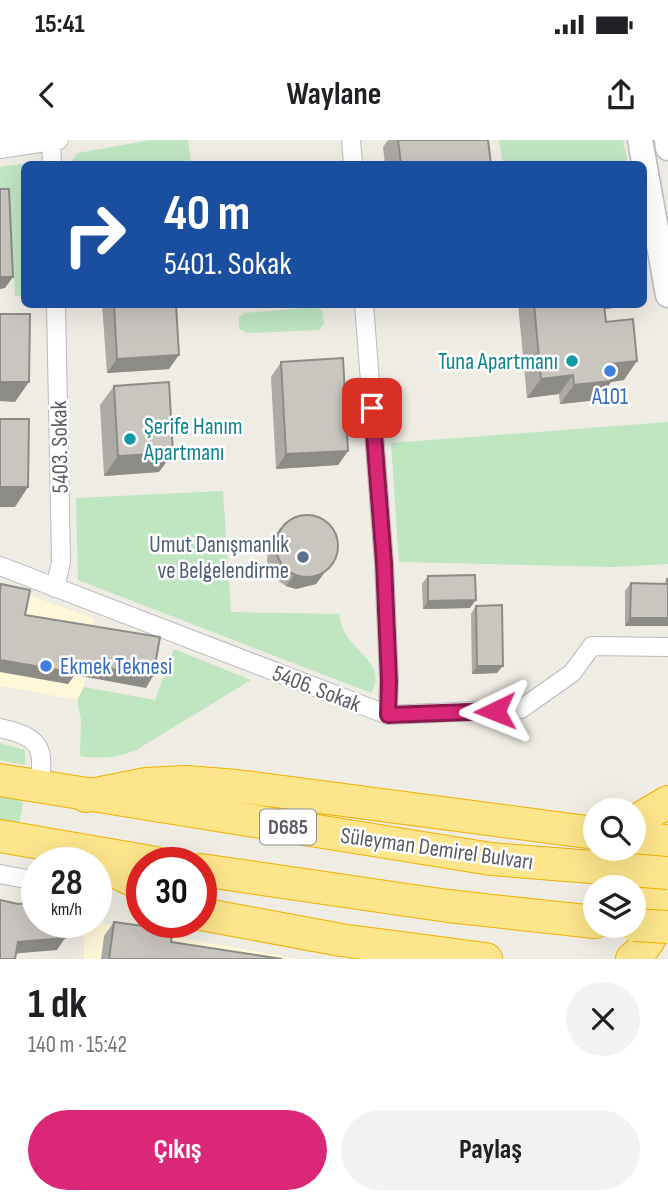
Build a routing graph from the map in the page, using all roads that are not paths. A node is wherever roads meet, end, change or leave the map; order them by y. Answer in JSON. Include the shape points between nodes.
{"nodes":[{"id":1,"x":54,"y":140,"type":"edge"},
{"id":2,"x":351,"y":140,"type":"edge"},
{"id":3,"x":640,"y":140,"type":"edge"},
{"id":4,"x":667,"y":140,"type":"edge"},
{"id":5,"x":668,"y":148,"type":"edge"},
{"id":6,"x":0,"y":149,"type":"edge"},
{"id":7,"x":52,"y":161,"type":"edge"},
{"id":8,"x":353,"y":161,"type":"edge"},
{"id":9,"x":644,"y":161,"type":"edge"},
{"id":10,"x":647,"y":179,"type":"edge"},
{"id":11,"x":668,"y":295,"type":"edge"},
{"id":12,"x":56,"y":308,"type":"edge"},
{"id":13,"x":364,"y":308,"type":"edge"},
{"id":14,"x":0,"y":566,"type":"edge"},
{"id":15,"x":55,"y":588,"type":"junction"},
{"id":16,"x":668,"y":647,"type":"edge"},
{"id":17,"x":388,"y":715,"type":"junction"},
{"id":18,"x":0,"y":728,"type":"edge"},
{"id":19,"x":0,"y":780,"type":"edge"},
{"id":20,"x":39,"y":788,"type":"junction"},
{"id":21,"x":86,"y":796,"type":"junction"},
{"id":22,"x":668,"y":802,"type":"edge"},
{"id":23,"x":646,"y":815,"type":"edge"},
{"id":24,"x":583,"y":831,"type":"edge"},
{"id":25,"x":0,"y":836,"type":"edge"},
{"id":26,"x":646,"y":839,"type":"edge"},
{"id":27,"x":668,"y":841,"type":"edge"},
{"id":28,"x":60,"y":847,"type":"edge"},
{"id":29,"x":645,"y":861,"type":"edge"},
{"id":30,"x":217,"y":872,"type":"edge"},
{"id":31,"x":668,"y":873,"type":"edge"},
{"id":32,"x":0,"y":874,"type":"edge"},
{"id":33,"x":21,"y":878,"type":"edge"},
{"id":34,"x":217,"y":917,"type":"edge"},
{"id":35,"x":583,"y":921,"type":"edge"},
{"id":36,"x":646,"y":926,"type":"edge"},
{"id":37,"x":668,"y":927,"type":"edge"},
{"id":38,"x":418,"y":955,"type":"edge"},
{"id":39,"x":486,"y":959,"type":"edge"},
{"id":40,"x":632,"y":959,"type":"edge"}],
"edges":[{"from":1,"to":6,"type":"street"},
{"from":1,"to":7,"type":"street"},
{"from":2,"to":8,"type":"street"},
{"from":3,"to":9,"type":"street"},
{"from":4,"to":5,"type":"street"},
{"from":10,"to":11,"type":"street"},
{"from":12,"to":15,"type":"street","name":"5403. Sokak","via":[[61,562]]},
{"from":13,"to":17,"type":"street","via":[[384,563]]},
{"from":14,"to":15,"type":"street","name":"5406. Sokak"},
{"from":15,"to":17,"type":"street","name":"5406. Sokak"},
{"from":16,"to":17,"type":"street","name":"5406. Sokak","via":[[592,646],[572,673],[521,709]]},
{"from":18,"to":20,"type":"street","via":[[27,736],[38,747],[42,763]]},
{"from":19,"to":20,"type":"highway","name":"Süleyman Demirel Bulvarı","number":"D685"},
{"from":20,"to":21,"type":"highway","name":"Süleyman Demirel Bulvarı","number":"D685"},
{"from":21,"to":24,"type":"highway","via":[[146,784],[212,784]]},
{"from":21,"to":31,"type":"highway","name":"Süleyman Demirel Bulvarı","number":"D685","bridge":true,"via":[[491,859]]},
{"from":22,"to":23,"type":"highway"},
{"from":25,"to":28,"type":"highway"},
{"from":26,"to":27,"type":"highway"},
{"from":29,"to":40,"type":"highway","via":[[659,901],[654,930]]},
{"from":30,"to":35,"type":"highway"},
{"from":32,"to":33,"type":"street"},
{"from":34,"to":38,"type":"highway"},
{"from":36,"to":37,"type":"highway","bridge":true},
{"from":38,"to":39,"type":"highway"}]}
